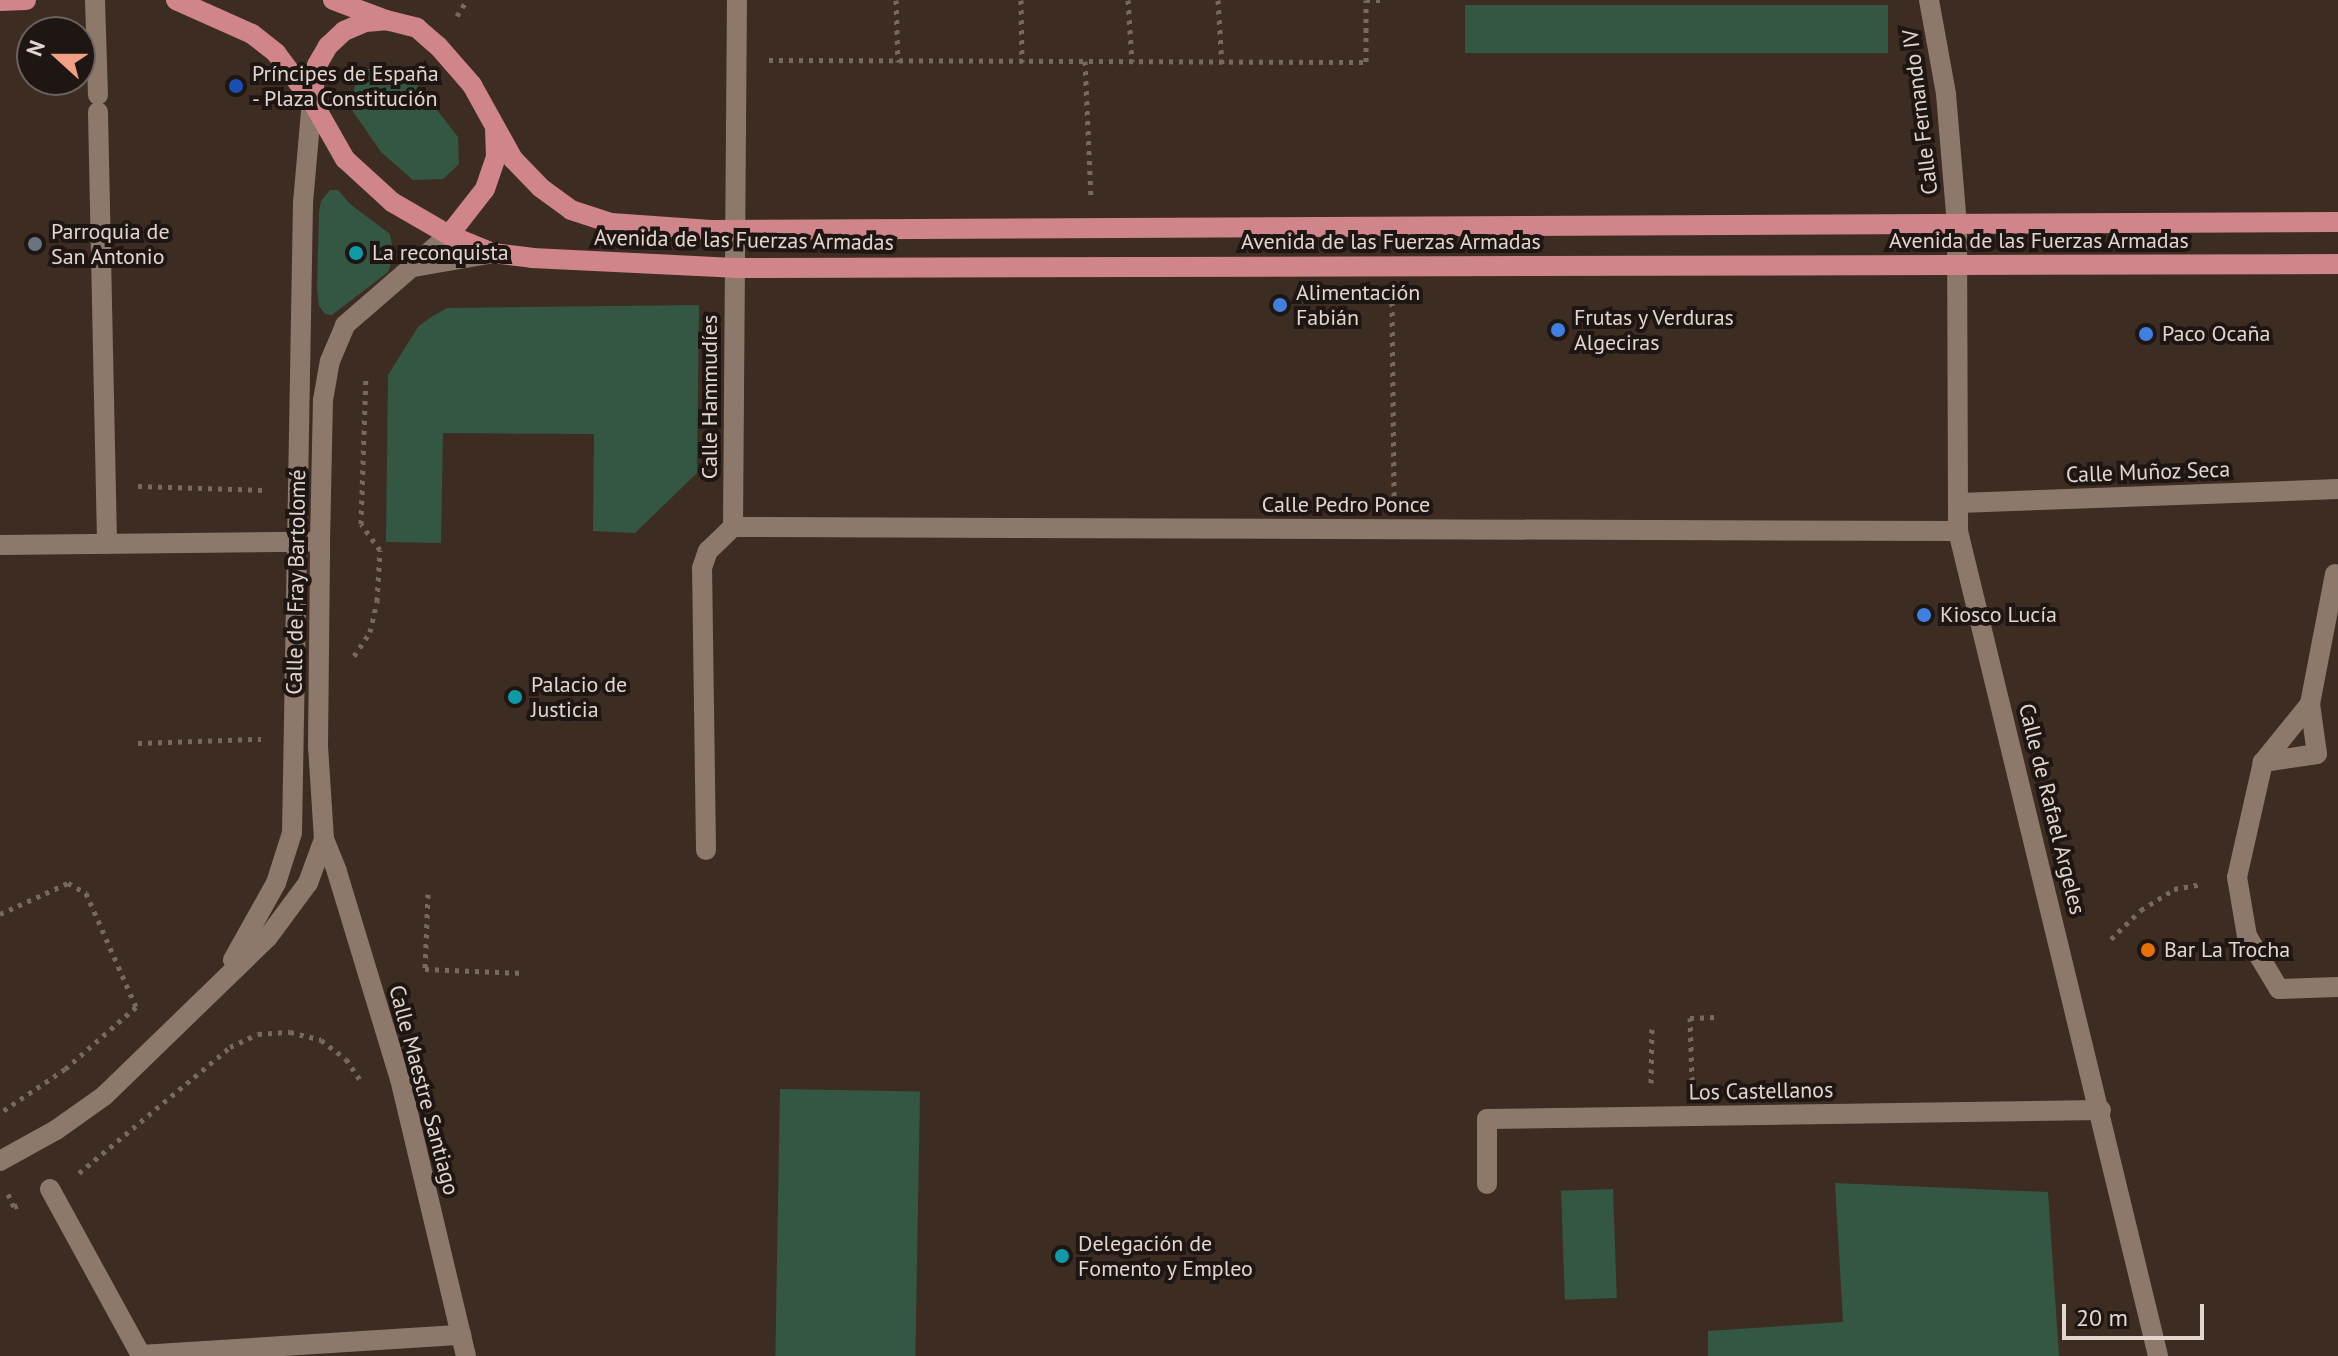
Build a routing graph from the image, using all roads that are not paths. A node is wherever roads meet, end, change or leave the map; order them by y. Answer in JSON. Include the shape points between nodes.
{"nodes":[{"id":1,"x":26,"y":0,"type":"edge"},
{"id":2,"x":95,"y":0,"type":"edge"},
{"id":3,"x":176,"y":0,"type":"edge"},
{"id":4,"x":333,"y":0,"type":"edge"},
{"id":5,"x":737,"y":0,"type":"edge"},
{"id":6,"x":1929,"y":0,"type":"edge"},
{"id":7,"x":0,"y":1,"type":"edge"},
{"id":8,"x":386,"y":20,"type":"junction"},
{"id":9,"x":312,"y":101,"type":"junction"},
{"id":10,"x":495,"y":123,"type":"junction"},
{"id":11,"x":2338,"y":222,"type":"edge"},
{"id":12,"x":1957,"y":224,"type":"junction"},
{"id":13,"x":735,"y":229,"type":"junction"},
{"id":14,"x":449,"y":235,"type":"junction"},
{"id":15,"x":493,"y":253,"type":"junction"},
{"id":16,"x":2338,"y":264,"type":"edge"},
{"id":17,"x":1958,"y":266,"type":"junction"},
{"id":18,"x":414,"y":267,"type":"junction"},
{"id":19,"x":734,"y":268,"type":"junction"},
{"id":20,"x":2338,"y":489,"type":"edge"},
{"id":21,"x":1959,"y":503,"type":"junction"},
{"id":22,"x":733,"y":527,"type":"junction"},
{"id":23,"x":1958,"y":531,"type":"junction"},
{"id":24,"x":295,"y":542,"type":"junction"},
{"id":25,"x":320,"y":542,"type":"junction"},
{"id":26,"x":107,"y":544,"type":"junction"},
{"id":27,"x":0,"y":545,"type":"edge"},
{"id":28,"x":2335,"y":574,"type":"dead end"},
{"id":29,"x":2310,"y":704,"type":"junction"},
{"id":30,"x":2263,"y":762,"type":"junction"},
{"id":31,"x":324,"y":839,"type":"junction"},
{"id":32,"x":706,"y":850,"type":"dead end"},
{"id":33,"x":223,"y":978,"type":"junction"},
{"id":34,"x":2338,"y":987,"type":"edge"},
{"id":35,"x":2101,"y":1110,"type":"junction"},
{"id":36,"x":0,"y":1161,"type":"edge"},
{"id":37,"x":1487,"y":1184,"type":"dead end"},
{"id":38,"x":50,"y":1189,"type":"road end"},
{"id":39,"x":461,"y":1335,"type":"junction"},
{"id":40,"x":218,"y":1353,"type":"edge"},
{"id":41,"x":466,"y":1356,"type":"edge"},
{"id":42,"x":2158,"y":1356,"type":"edge"}],
"edges":[{"from":1,"to":7,"type":"main road"},
{"from":2,"to":26,"type":"street"},
{"from":3,"to":9,"type":"main road","via":[[252,34],[276,53]]},
{"from":4,"to":8,"type":"main road"},
{"from":5,"to":13,"type":"street","name":"Calle Hammudíes"},
{"from":6,"to":12,"type":"street","name":"Calle Fernando IV","via":[[1946,94]]},
{"from":8,"to":9,"type":"main road","via":[[344,31],[328,46],[317,65]]},
{"from":8,"to":10,"type":"main road","via":[[417,28],[438,46],[472,85]]},
{"from":9,"to":14,"type":"main road","via":[[345,159],[367,182],[415,218]]},
{"from":9,"to":24,"type":"street","name":"Calle de Fray Bartolomé","via":[[303,203]]},
{"from":10,"to":13,"type":"main road","name":"Avenida de las Fuerzas Armadas","via":[[513,159],[571,210],[611,223]]},
{"from":10,"to":14,"type":"main road","via":[[496,157],[485,189]]},
{"from":11,"to":12,"type":"main road","name":"Avenida de las Fuerzas Armadas"},
{"from":12,"to":13,"type":"main road","name":"Avenida de las Fuerzas Armadas"},
{"from":12,"to":17,"type":"street","name":"Calle Fernando IV"},
{"from":13,"to":19,"type":"street","name":"Calle Hammudíes"},
{"from":14,"to":15,"type":"main road","name":"Avenida de las Fuerzas Armadas"},
{"from":14,"to":18,"type":"street","name":"Calle de Fray Bartolomé"},
{"from":15,"to":18,"type":"street"},
{"from":15,"to":19,"type":"main road","name":"Avenida de las Fuerzas Armadas"},
{"from":16,"to":17,"type":"main road","name":"Avenida de las Fuerzas Armadas"},
{"from":17,"to":19,"type":"main road","name":"Avenida de las Fuerzas Armadas"},
{"from":17,"to":21,"type":"street","name":"Calle de Rafael Argeles"},
{"from":18,"to":25,"type":"street","name":"Calle de Fray Bartolomé","via":[[345,325],[330,361],[323,400]]},
{"from":19,"to":22,"type":"street","name":"Calle Hammudíes"},
{"from":20,"to":21,"type":"street","name":"Calle Muñoz Seca"},
{"from":21,"to":23,"type":"street","name":"Calle de Rafael Argeles"},
{"from":22,"to":23,"type":"street","name":"Calle Pedro Ponce"},
{"from":22,"to":32,"type":"street","via":[[708,551],[702,568]]},
{"from":23,"to":35,"type":"street","name":"Calle de Rafael Argeles"},
{"from":24,"to":25,"type":"street"},
{"from":24,"to":26,"type":"street","name":"Calle de Fray Bartolomé"},
{"from":24,"to":33,"type":"street","name":"Calle de Fray Bartolomé","via":[[292,833],[276,883]]},
{"from":25,"to":31,"type":"street","name":"Calle de Fray Bartolomé","via":[[318,747]]},
{"from":26,"to":27,"type":"street","name":"Calle de Fray Bartolomé"},
{"from":28,"to":29,"type":"street"},
{"from":29,"to":30,"type":"street"},
{"from":29,"to":30,"type":"street","via":[[2317,754]]},
{"from":30,"to":34,"type":"street","via":[[2237,877],[2247,936],[2279,989]]},
{"from":31,"to":33,"type":"street","name":"Calle de Fray Bartolomé","via":[[308,883],[268,937]]},
{"from":31,"to":39,"type":"street","name":"Calle Maestre Santiago","via":[[400,1079]]},
{"from":33,"to":36,"type":"street","name":"Calle de Fray Bartolomé","via":[[104,1096]]},
{"from":35,"to":37,"type":"street","name":"Los Castellanos","via":[[1487,1119]]},
{"from":35,"to":42,"type":"street","name":"Calle de Rafael Argeles"},
{"from":38,"to":40,"type":"street","via":[[141,1355]]},
{"from":39,"to":40,"type":"street"},
{"from":39,"to":41,"type":"street","name":"Calle Maestre Santiago"}]}
